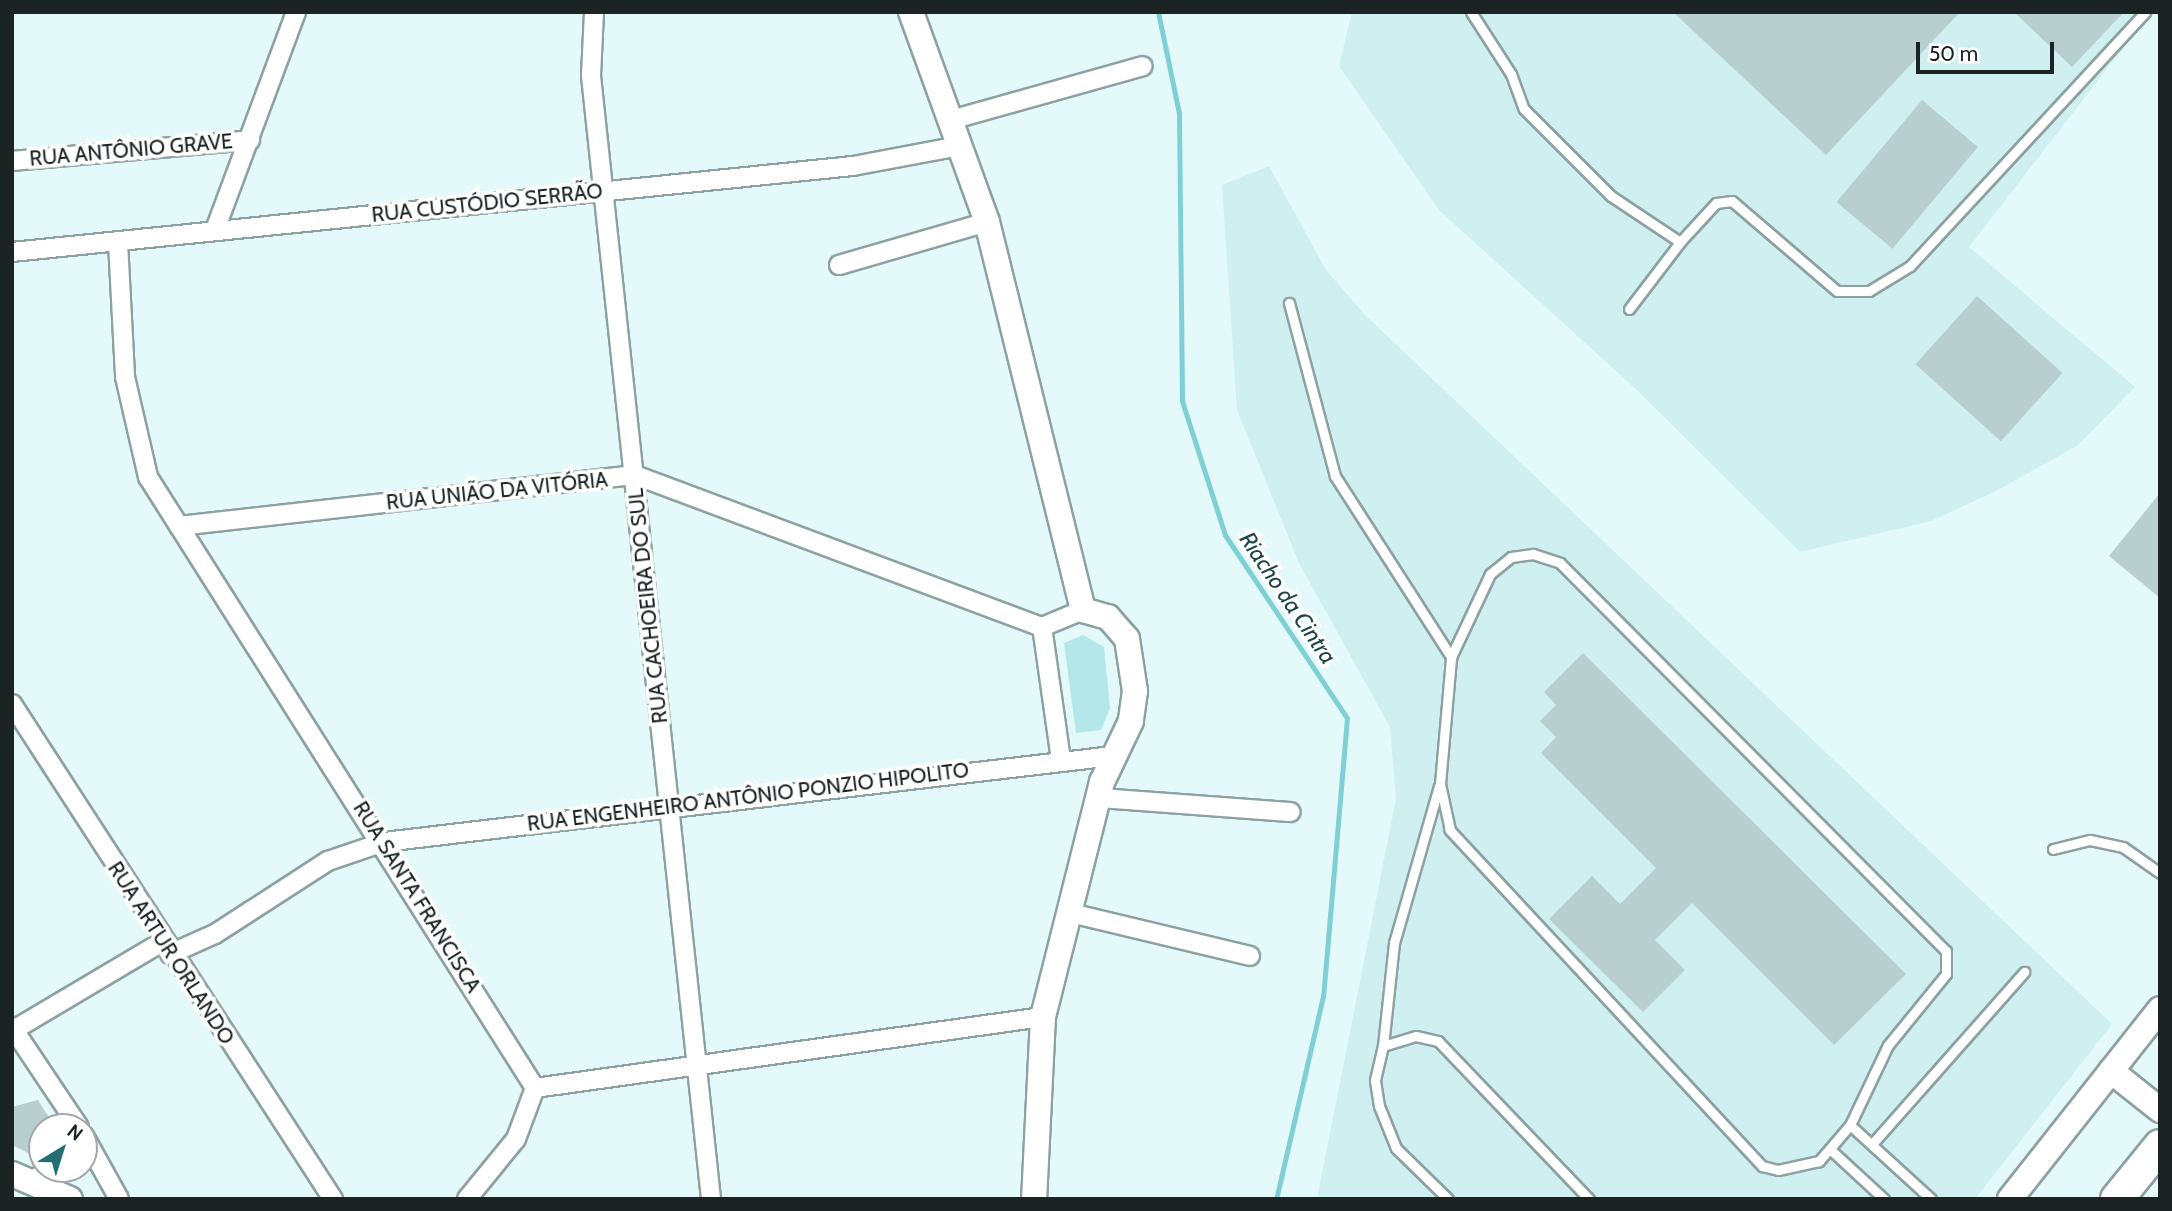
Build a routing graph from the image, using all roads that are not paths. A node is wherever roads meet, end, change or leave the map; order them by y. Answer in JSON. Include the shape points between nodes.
{"nodes":[{"id":1,"x":296,"y":12,"type":"edge"},
{"id":2,"x":594,"y":12,"type":"edge"},
{"id":3,"x":911,"y":12,"type":"edge"},
{"id":4,"x":1471,"y":12,"type":"edge"},
{"id":5,"x":2145,"y":12,"type":"edge"},
{"id":6,"x":1143,"y":66,"type":"dead end"},
{"id":7,"x":951,"y":120,"type":"junction"},
{"id":8,"x":250,"y":140,"type":"junction"},
{"id":9,"x":960,"y":146,"type":"junction"},
{"id":10,"x":12,"y":161,"type":"edge"},
{"id":11,"x":604,"y":192,"type":"junction"},
{"id":12,"x":987,"y":222,"type":"junction"},
{"id":13,"x":215,"y":230,"type":"junction"},
{"id":14,"x":118,"y":242,"type":"junction"},
{"id":15,"x":1679,"y":242,"type":"junction"},
{"id":16,"x":12,"y":252,"type":"edge"},
{"id":17,"x":839,"y":265,"type":"dead end"},
{"id":18,"x":1289,"y":303,"type":"dead end"},
{"id":19,"x":1629,"y":309,"type":"dead end"},
{"id":20,"x":635,"y":475,"type":"junction"},
{"id":21,"x":179,"y":526,"type":"junction"},
{"id":22,"x":1083,"y":610,"type":"junction"},
{"id":23,"x":1042,"y":627,"type":"junction"},
{"id":24,"x":1451,"y":657,"type":"junction"},
{"id":25,"x":12,"y":704,"type":"edge"},
{"id":26,"x":1113,"y":756,"type":"junction"},
{"id":27,"x":1061,"y":760,"type":"junction"},
{"id":28,"x":1440,"y":784,"type":"junction"},
{"id":29,"x":1099,"y":798,"type":"junction"},
{"id":30,"x":667,"y":807,"type":"junction"},
{"id":31,"x":1290,"y":812,"type":"dead end"},
{"id":32,"x":384,"y":842,"type":"junction"},
{"id":33,"x":2053,"y":849,"type":"dead end"},
{"id":34,"x":2160,"y":873,"type":"edge"},
{"id":35,"x":1070,"y":913,"type":"junction"},
{"id":36,"x":166,"y":948,"type":"junction"},
{"id":37,"x":1250,"y":956,"type":"dead end"},
{"id":38,"x":2024,"y":972,"type":"dead end"},
{"id":39,"x":2160,"y":1009,"type":"edge"},
{"id":40,"x":1043,"y":1017,"type":"junction"},
{"id":41,"x":13,"y":1030,"type":"edge"},
{"id":42,"x":2152,"y":1034,"type":"edge"},
{"id":43,"x":1383,"y":1045,"type":"junction"},
{"id":44,"x":701,"y":1067,"type":"junction"},
{"id":45,"x":2111,"y":1071,"type":"junction"},
{"id":46,"x":535,"y":1088,"type":"junction"},
{"id":47,"x":2160,"y":1110,"type":"edge"},
{"id":48,"x":69,"y":1113,"type":"edge"},
{"id":49,"x":1850,"y":1125,"type":"junction"},
{"id":50,"x":1872,"y":1144,"type":"junction"},
{"id":51,"x":2160,"y":1146,"type":"edge"},
{"id":52,"x":1832,"y":1151,"type":"junction"},
{"id":53,"x":98,"y":1161,"type":"edge"},
{"id":54,"x":44,"y":1183,"type":"edge"},
{"id":55,"x":70,"y":1199,"type":"edge"},
{"id":56,"x":119,"y":1199,"type":"edge"},
{"id":57,"x":333,"y":1199,"type":"edge"},
{"id":58,"x":467,"y":1199,"type":"edge"},
{"id":59,"x":711,"y":1199,"type":"edge"},
{"id":60,"x":1034,"y":1199,"type":"edge"},
{"id":61,"x":1448,"y":1199,"type":"edge"},
{"id":62,"x":1589,"y":1199,"type":"edge"},
{"id":63,"x":1884,"y":1199,"type":"edge"},
{"id":64,"x":1931,"y":1199,"type":"edge"},
{"id":65,"x":2010,"y":1199,"type":"edge"},
{"id":66,"x":2117,"y":1199,"type":"edge"}],
"edges":[{"from":1,"to":8,"type":"street"},
{"from":2,"to":11,"type":"street","name":"RUA CACHOEIRA DO SUL","via":[[591,76]]},
{"from":3,"to":7,"type":"street"},
{"from":4,"to":15,"type":"lane","via":[[1511,74],[1524,109],[1611,196]]},
{"from":5,"to":15,"type":"lane","via":[[1910,266],[1869,290],[1837,291],[1732,201],[1716,203]]},
{"from":6,"to":7,"type":"street"},
{"from":7,"to":9,"type":"street"},
{"from":8,"to":10,"type":"street","name":"RUA ANTÔNIO GRAVE"},
{"from":8,"to":13,"type":"street"},
{"from":9,"to":11,"type":"street","name":"RUA CUSTÓDIO SERRÃO","via":[[853,166]]},
{"from":9,"to":12,"type":"street"},
{"from":11,"to":13,"type":"street","name":"RUA CUSTÓDIO SERRÃO"},
{"from":11,"to":20,"type":"street","name":"RUA CACHOEIRA DO SUL"},
{"from":12,"to":17,"type":"street"},
{"from":12,"to":22,"type":"street"},
{"from":13,"to":14,"type":"street","name":"RUA CUSTÓDIO SERRÃO"},
{"from":14,"to":16,"type":"street","name":"RUA CUSTÓDIO SERRÃO"},
{"from":14,"to":21,"type":"street","name":"RUA SANTA FRANCISCA","via":[[131,423],[148,477]]},
{"from":15,"to":19,"type":"lane"},
{"from":18,"to":24,"type":"lane","via":[[1335,476]]},
{"from":20,"to":21,"type":"street","name":"RUA UNIÃO DA VITÓRIA"},
{"from":20,"to":23,"type":"street","name":"RUA UNIÃO DA VITÓRIA"},
{"from":20,"to":30,"type":"street","name":"RUA CACHOEIRA DO SUL"},
{"from":21,"to":32,"type":"street","name":"RUA SANTA FRANCISCA"},
{"from":22,"to":23,"type":"street"},
{"from":22,"to":26,"type":"street","via":[[1108,617],[1127,639],[1135,691],[1131,721]]},
{"from":23,"to":27,"type":"street"},
{"from":24,"to":28,"type":"lane"},
{"from":24,"to":49,"type":"lane","via":[[1490,574],[1524,554],[1560,563],[1946,951],[1946,974],[1888,1045]]},
{"from":25,"to":36,"type":"street","name":"RUA ARTUR ORLANDO"},
{"from":26,"to":27,"type":"street","name":"RUA ENGENHEIRO ANTÔNIO PONZIO HIPOLITO"},
{"from":26,"to":29,"type":"street"},
{"from":27,"to":30,"type":"street","name":"RUA ENGENHEIRO ANTÔNIO PONZIO HIPOLITO"},
{"from":28,"to":43,"type":"lane","via":[[1394,943]]},
{"from":28,"to":52,"type":"lane","via":[[1450,830],[1762,1166],[1801,1168]]},
{"from":29,"to":31,"type":"street"},
{"from":29,"to":35,"type":"street"},
{"from":30,"to":32,"type":"street","name":"RUA ENGENHEIRO ANTÔNIO PONZIO HIPOLITO"},
{"from":30,"to":44,"type":"street","name":"RUA CACHOEIRA DO SUL"},
{"from":32,"to":36,"type":"street","name":"RUA ENGENHEIRO ANTÔNIO PONZIO HIPOLITO","via":[[327,861],[215,934]]},
{"from":32,"to":46,"type":"street","name":"RUA SANTA FRANCISCA"},
{"from":33,"to":34,"type":"lane","via":[[2090,840],[2123,847]]},
{"from":35,"to":37,"type":"street"},
{"from":35,"to":40,"type":"street"},
{"from":36,"to":41,"type":"street","name":"RUA ENGENHEIRO ANTÔNIO PONZIO HIPOLITO"},
{"from":36,"to":57,"type":"street","name":"RUA ARTUR ORLANDO"},
{"from":38,"to":50,"type":"lane"},
{"from":39,"to":42,"type":"street"},
{"from":40,"to":44,"type":"street"},
{"from":40,"to":60,"type":"street"},
{"from":41,"to":48,"type":"street"},
{"from":42,"to":45,"type":"street"},
{"from":43,"to":61,"type":"lane","via":[[1375,1080],[1386,1128]]},
{"from":43,"to":62,"type":"lane","via":[[1416,1035],[1438,1041]]},
{"from":44,"to":46,"type":"street"},
{"from":44,"to":59,"type":"street","name":"RUA CACHOEIRA DO SUL"},
{"from":45,"to":47,"type":"street"},
{"from":45,"to":65,"type":"street"},
{"from":46,"to":58,"type":"street","via":[[516,1139]]},
{"from":49,"to":50,"type":"lane"},
{"from":49,"to":52,"type":"lane"},
{"from":50,"to":64,"type":"lane"},
{"from":51,"to":66,"type":"highway"},
{"from":52,"to":63,"type":"lane"},
{"from":53,"to":56,"type":"street"},
{"from":54,"to":55,"type":"street"}]}
